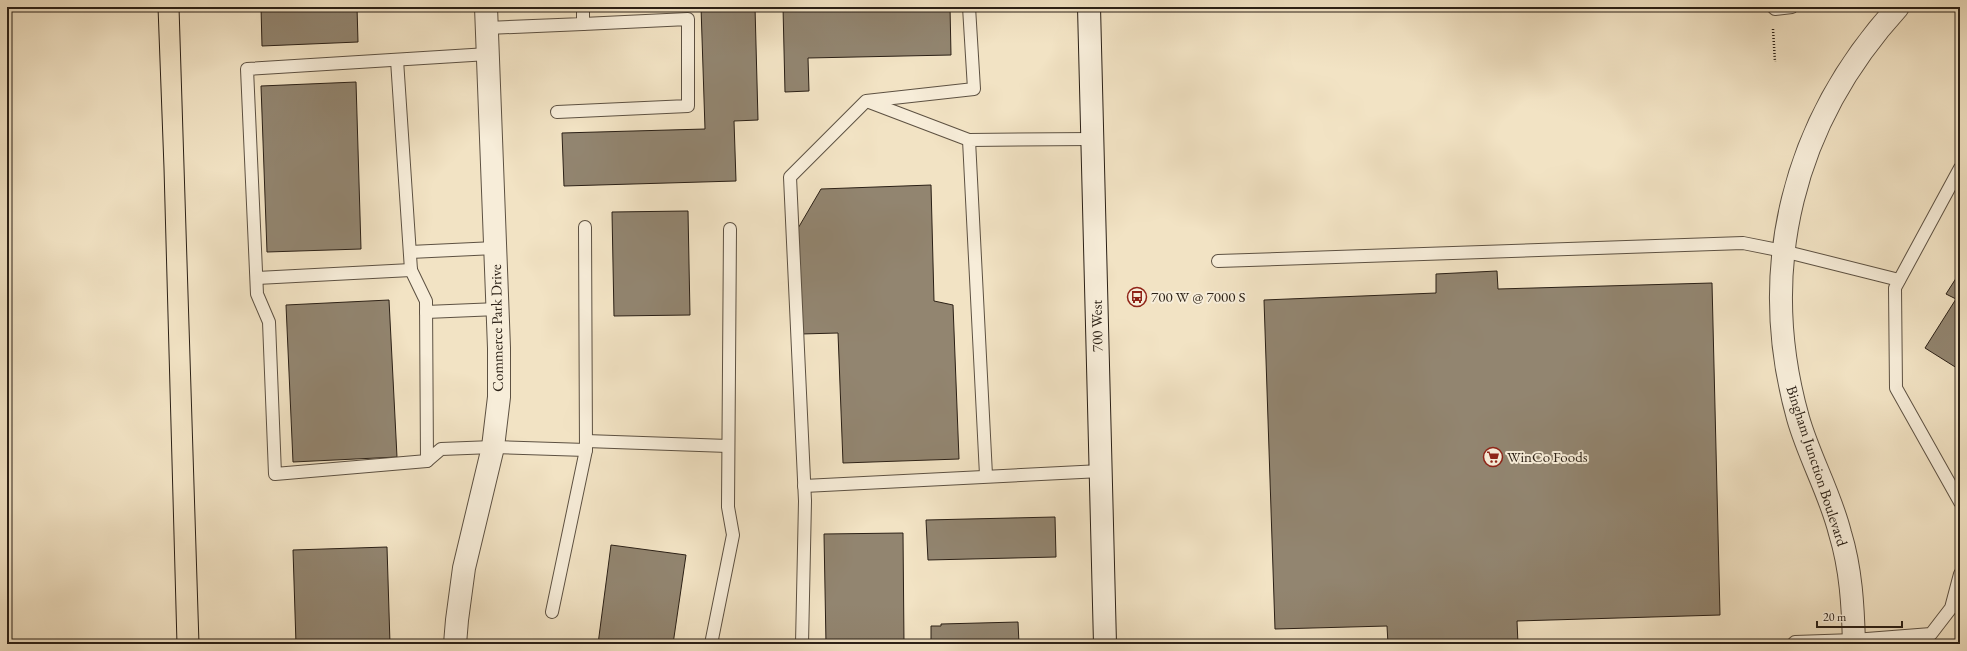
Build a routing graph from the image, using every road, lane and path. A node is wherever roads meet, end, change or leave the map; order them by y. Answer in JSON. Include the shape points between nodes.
{"nodes":[{"id":1,"x":583,"y":7,"type":"edge"},
{"id":2,"x":969,"y":7,"type":"edge"},
{"id":3,"x":1089,"y":7,"type":"edge"},
{"id":4,"x":1792,"y":7,"type":"edge"},
{"id":5,"x":1898,"y":7,"type":"edge"},
{"id":6,"x":1774,"y":8,"type":"edge"},
{"id":7,"x":486,"y":17,"type":"edge"},
{"id":8,"x":583,"y":24,"type":"junction"},
{"id":9,"x":488,"y":54,"type":"junction"},
{"id":10,"x":397,"y":60,"type":"junction"},
{"id":11,"x":1775,"y":62,"type":"dead end"},
{"id":12,"x":866,"y":101,"type":"junction"},
{"id":13,"x":557,"y":112,"type":"dead end"},
{"id":14,"x":1092,"y":139,"type":"junction"},
{"id":15,"x":969,"y":140,"type":"junction"},
{"id":16,"x":1960,"y":168,"type":"edge"},
{"id":17,"x":586,"y":227,"type":"dead end"},
{"id":18,"x":730,"y":229,"type":"dead end"},
{"id":19,"x":495,"y":248,"type":"junction"},
{"id":20,"x":1783,"y":251,"type":"junction"},
{"id":21,"x":410,"y":252,"type":"junction"},
{"id":22,"x":1218,"y":261,"type":"dead end"},
{"id":23,"x":411,"y":270,"type":"junction"},
{"id":24,"x":257,"y":278,"type":"junction"},
{"id":25,"x":1899,"y":280,"type":"junction"},
{"id":26,"x":498,"y":309,"type":"junction"},
{"id":27,"x":426,"y":312,"type":"junction"},
{"id":28,"x":586,"y":445,"type":"junction"},
{"id":29,"x":728,"y":446,"type":"junction"},
{"id":30,"x":493,"y":447,"type":"junction"},
{"id":31,"x":427,"y":461,"type":"junction"},
{"id":32,"x":1100,"y":471,"type":"junction"},
{"id":33,"x":986,"y":475,"type":"junction"},
{"id":34,"x":804,"y":486,"type":"junction"},
{"id":35,"x":1960,"y":502,"type":"edge"},
{"id":36,"x":1960,"y":574,"type":"edge"},
{"id":37,"x":552,"y":612,"type":"dead end"},
{"id":38,"x":1854,"y":642,"type":"edge"},
{"id":39,"x":455,"y":644,"type":"edge"},
{"id":40,"x":711,"y":644,"type":"edge"},
{"id":41,"x":802,"y":644,"type":"edge"},
{"id":42,"x":1105,"y":644,"type":"edge"},
{"id":43,"x":1793,"y":644,"type":"edge"}],
"edges":[{"from":1,"to":8,"type":"lane"},
{"from":2,"to":12,"type":"lane","via":[[974,89]]},
{"from":3,"to":14,"type":"street","name":"700 West"},
{"from":4,"to":6,"type":"lane"},
{"from":5,"to":20,"type":"street","name":"Bingham Junction Boulevard","via":[[1852,65],[1822,118],[1797,182]]},
{"from":6,"to":11,"type":"path"},
{"from":7,"to":8,"type":"lane"},
{"from":7,"to":9,"type":"street","name":"Commerce Park Drive"},
{"from":8,"to":13,"type":"lane","via":[[688,19],[688,106]]},
{"from":9,"to":10,"type":"lane"},
{"from":9,"to":19,"type":"street","name":"Commerce Park Drive"},
{"from":10,"to":21,"type":"lane"},
{"from":10,"to":24,"type":"lane","via":[[247,69]]},
{"from":12,"to":15,"type":"lane"},
{"from":12,"to":34,"type":"lane","via":[[790,177]]},
{"from":14,"to":15,"type":"lane"},
{"from":14,"to":32,"type":"street","name":"700 West"},
{"from":15,"to":33,"type":"lane"},
{"from":16,"to":25,"type":"lane"},
{"from":17,"to":28,"type":"lane"},
{"from":18,"to":29,"type":"lane"},
{"from":19,"to":21,"type":"lane"},
{"from":19,"to":26,"type":"street","name":"Commerce Park Drive"},
{"from":20,"to":22,"type":"lane","via":[[1743,243]]},
{"from":20,"to":25,"type":"lane"},
{"from":20,"to":38,"type":"street","name":"Bingham Junction Boulevard","via":[[1780,308],[1785,363],[1799,420],[1831,504],[1846,556],[1853,605]]},
{"from":21,"to":23,"type":"lane"},
{"from":23,"to":24,"type":"lane"},
{"from":23,"to":27,"type":"lane","via":[[426,301]]},
{"from":24,"to":31,"type":"lane","via":[[257,294],[269,322],[276,474]]},
{"from":25,"to":35,"type":"lane","via":[[1895,288],[1896,388]]},
{"from":26,"to":27,"type":"lane"},
{"from":26,"to":30,"type":"street","name":"Commerce Park Drive","via":[[499,385]]},
{"from":27,"to":31,"type":"lane"},
{"from":28,"to":29,"type":"lane"},
{"from":28,"to":30,"type":"lane"},
{"from":28,"to":37,"type":"lane"},
{"from":29,"to":40,"type":"lane","via":[[728,507],[733,535]]},
{"from":30,"to":31,"type":"lane","via":[[441,449]]},
{"from":30,"to":39,"type":"street","name":"Commerce Park Drive","via":[[464,568]]},
{"from":32,"to":33,"type":"lane"},
{"from":32,"to":42,"type":"street","name":"700 West"},
{"from":33,"to":34,"type":"lane"},
{"from":34,"to":41,"type":"lane"},
{"from":36,"to":38,"type":"lane","via":[[1951,608],[1931,634]]},
{"from":38,"to":43,"type":"lane"}]}
